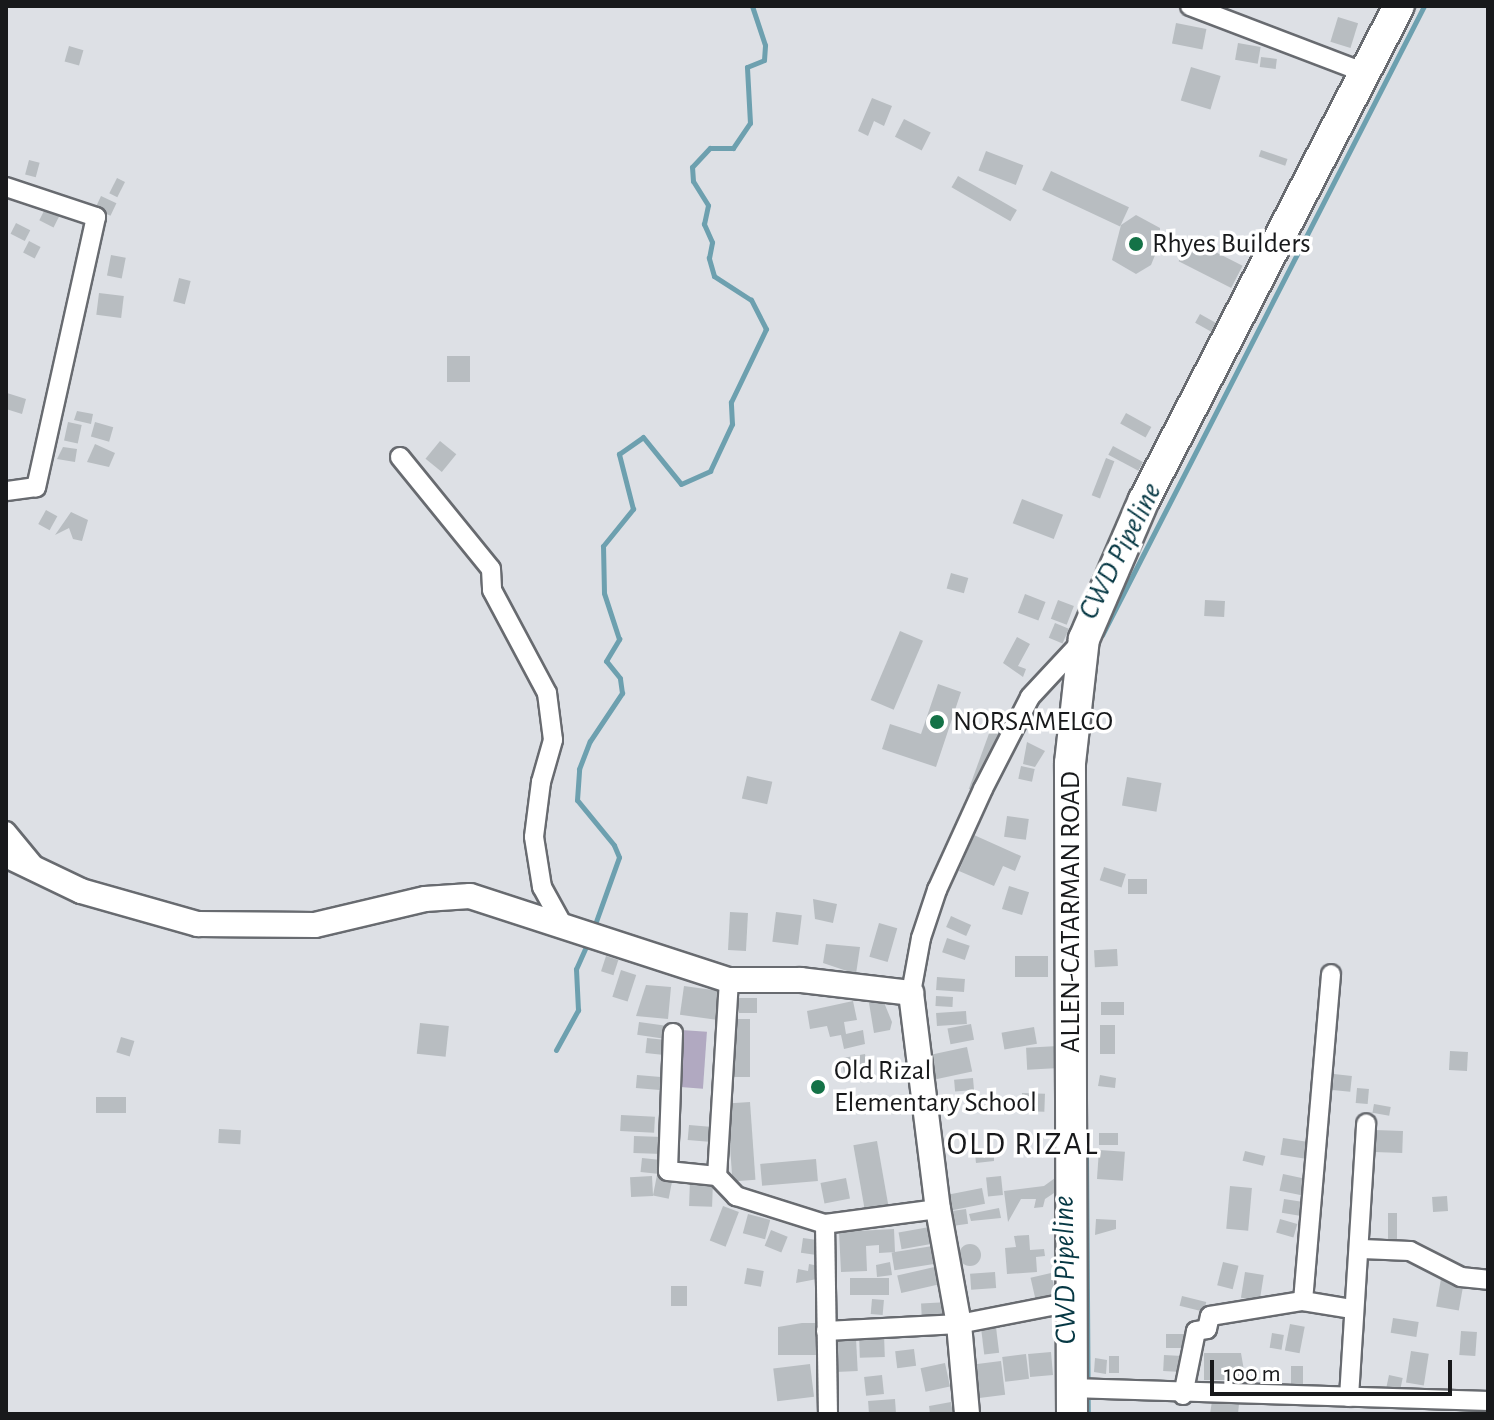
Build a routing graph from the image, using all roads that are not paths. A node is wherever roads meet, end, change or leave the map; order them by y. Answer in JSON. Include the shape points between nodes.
{"nodes":[{"id":1,"x":1190,"y":6,"type":"edge"},
{"id":2,"x":1399,"y":6,"type":"edge"},
{"id":3,"x":1365,"y":73,"type":"junction"},
{"id":4,"x":6,"y":187,"type":"edge"},
{"id":5,"x":400,"y":457,"type":"dead end"},
{"id":6,"x":6,"y":491,"type":"edge"},
{"id":7,"x":1084,"y":639,"type":"junction"},
{"id":8,"x":6,"y":831,"type":"edge"},
{"id":9,"x":6,"y":855,"type":"edge"},
{"id":10,"x":38,"y":871,"type":"junction"},
{"id":11,"x":584,"y":935,"type":"junction"},
{"id":12,"x":1331,"y":974,"type":"dead end"},
{"id":13,"x":729,"y":980,"type":"junction"},
{"id":14,"x":911,"y":993,"type":"junction"},
{"id":15,"x":673,"y":1033,"type":"dead end"},
{"id":16,"x":1366,"y":1124,"type":"dead end"},
{"id":17,"x":717,"y":1176,"type":"junction"},
{"id":18,"x":938,"y":1209,"type":"junction"},
{"id":19,"x":825,"y":1224,"type":"junction"},
{"id":20,"x":1362,"y":1249,"type":"junction"},
{"id":21,"x":1488,"y":1280,"type":"edge"},
{"id":22,"x":1303,"y":1301,"type":"junction"},
{"id":23,"x":1071,"y":1302,"type":"junction"},
{"id":24,"x":1352,"y":1309,"type":"junction"},
{"id":25,"x":959,"y":1324,"type":"junction"},
{"id":26,"x":826,"y":1331,"type":"junction"},
{"id":27,"x":1183,"y":1395,"type":"junction"},
{"id":28,"x":1349,"y":1397,"type":"junction"},
{"id":29,"x":1072,"y":1401,"type":"edge"},
{"id":30,"x":1488,"y":1401,"type":"edge"},
{"id":31,"x":828,"y":1414,"type":"edge"},
{"id":32,"x":967,"y":1414,"type":"edge"}],
"edges":[{"from":1,"to":3,"type":"street"},
{"from":2,"to":3,"type":"main road","name":"ALLEN-CATARMAN ROAD"},
{"from":3,"to":7,"type":"main road","name":"ALLEN-CATARMAN ROAD","via":[[1144,500]]},
{"from":4,"to":6,"type":"street","via":[[96,217],[36,487]]},
{"from":5,"to":11,"type":"street","via":[[491,569],[492,590],[547,693],[553,740],[534,837],[542,887]]},
{"from":7,"to":14,"type":"street","via":[[1030,697],[983,789],[929,914]]},
{"from":7,"to":23,"type":"main road","name":"ALLEN-CATARMAN ROAD","via":[[1070,763]]},
{"from":8,"to":10,"type":"street"},
{"from":9,"to":10,"type":"street"},
{"from":10,"to":11,"type":"street","via":[[81,891],[198,924],[315,925],[448,896],[470,896]]},
{"from":11,"to":13,"type":"street"},
{"from":12,"to":22,"type":"street"},
{"from":13,"to":14,"type":"street","via":[[801,980]]},
{"from":13,"to":17,"type":"street"},
{"from":14,"to":18,"type":"street"},
{"from":15,"to":17,"type":"street","via":[[668,1171]]},
{"from":16,"to":20,"type":"street","via":[[1360,1179]]},
{"from":17,"to":19,"type":"street","via":[[736,1196]]},
{"from":18,"to":19,"type":"street"},
{"from":18,"to":25,"type":"street"},
{"from":19,"to":26,"type":"street"},
{"from":20,"to":21,"type":"street","via":[[1410,1251],[1461,1277]]},
{"from":20,"to":24,"type":"street"},
{"from":22,"to":24,"type":"street"},
{"from":22,"to":27,"type":"street","via":[[1210,1316],[1207,1329],[1196,1331]]},
{"from":23,"to":25,"type":"street"},
{"from":23,"to":29,"type":"main road","name":"ALLEN-CATARMAN ROAD"},
{"from":24,"to":28,"type":"street"},
{"from":25,"to":26,"type":"street"},
{"from":25,"to":32,"type":"street"},
{"from":26,"to":31,"type":"street"},
{"from":27,"to":28,"type":"street"},
{"from":27,"to":29,"type":"street"},
{"from":28,"to":30,"type":"street"}]}
